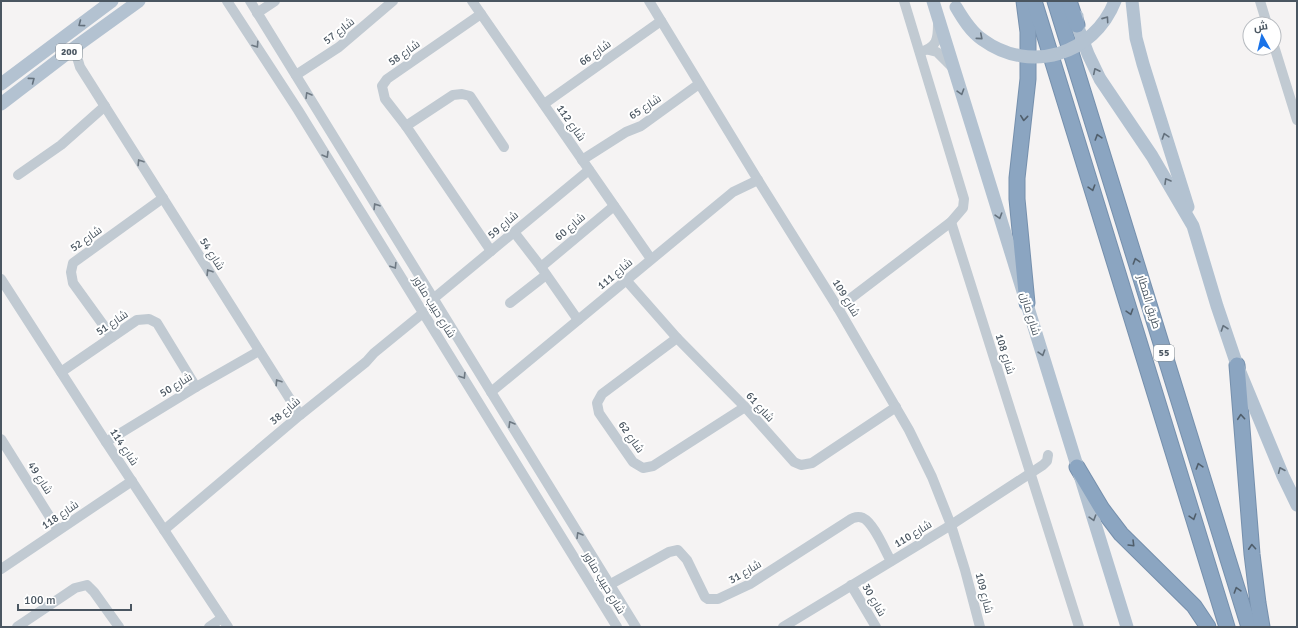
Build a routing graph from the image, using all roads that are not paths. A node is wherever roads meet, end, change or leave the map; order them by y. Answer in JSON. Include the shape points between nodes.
{"nodes":[{"id":1,"x":112,"y":1,"type":"edge"},
{"id":2,"x":139,"y":1,"type":"edge"},
{"id":3,"x":227,"y":1,"type":"edge"},
{"id":4,"x":250,"y":1,"type":"edge"},
{"id":5,"x":275,"y":1,"type":"edge"},
{"id":6,"x":393,"y":1,"type":"edge"},
{"id":7,"x":472,"y":1,"type":"edge"},
{"id":8,"x":649,"y":1,"type":"edge"},
{"id":9,"x":904,"y":1,"type":"edge"},
{"id":10,"x":933,"y":1,"type":"edge"},
{"id":11,"x":1024,"y":1,"type":"edge"},
{"id":12,"x":1034,"y":1,"type":"edge"},
{"id":13,"x":1055,"y":1,"type":"edge"},
{"id":14,"x":1069,"y":1,"type":"edge"},
{"id":15,"x":1075,"y":1,"type":"edge"},
{"id":16,"x":1115,"y":1,"type":"edge"},
{"id":17,"x":1132,"y":1,"type":"edge"},
{"id":18,"x":1260,"y":1,"type":"edge"},
{"id":19,"x":955,"y":4,"type":"edge"},
{"id":20,"x":481,"y":14,"type":"junction"},
{"id":21,"x":1265,"y":16,"type":"edge"},
{"id":22,"x":259,"y":17,"type":"junction"},
{"id":23,"x":938,"y":20,"type":"junction"},
{"id":24,"x":661,"y":21,"type":"junction"},
{"id":25,"x":1077,"y":25,"type":"junction"},
{"id":26,"x":247,"y":32,"type":"junction"},
{"id":27,"x":78,"y":45,"type":"junction"},
{"id":28,"x":924,"y":51,"type":"junction"},
{"id":29,"x":1277,"y":56,"type":"edge"},
{"id":30,"x":954,"y":69,"type":"junction"},
{"id":31,"x":296,"y":75,"type":"junction"},
{"id":32,"x":1,"y":84,"type":"edge"},
{"id":33,"x":699,"y":84,"type":"junction"},
{"id":34,"x":1,"y":104,"type":"edge"},
{"id":35,"x":544,"y":104,"type":"junction"},
{"id":36,"x":105,"y":106,"type":"junction"},
{"id":37,"x":1297,"y":120,"type":"edge"},
{"id":38,"x":406,"y":126,"type":"junction"},
{"id":39,"x":504,"y":147,"type":"dead end"},
{"id":40,"x":582,"y":160,"type":"junction"},
{"id":41,"x":589,"y":170,"type":"junction"},
{"id":42,"x":18,"y":176,"type":"dead end"},
{"id":43,"x":758,"y":180,"type":"junction"},
{"id":44,"x":163,"y":198,"type":"junction"},
{"id":45,"x":614,"y":206,"type":"junction"},
{"id":46,"x":951,"y":222,"type":"junction"},
{"id":47,"x":388,"y":225,"type":"junction"},
{"id":48,"x":1193,"y":226,"type":"junction"},
{"id":49,"x":372,"y":232,"type":"junction"},
{"id":50,"x":514,"y":232,"type":"junction"},
{"id":51,"x":491,"y":251,"type":"junction"},
{"id":52,"x":651,"y":259,"type":"junction"},
{"id":53,"x":544,"y":271,"type":"junction"},
{"id":54,"x":1,"y":279,"type":"edge"},
{"id":55,"x":626,"y":280,"type":"junction"},
{"id":56,"x":433,"y":298,"type":"junction"},
{"id":57,"x":510,"y":303,"type":"dead end"},
{"id":58,"x":1027,"y":303,"type":"junction"},
{"id":59,"x":838,"y":308,"type":"junction"},
{"id":60,"x":423,"y":313,"type":"junction"},
{"id":61,"x":578,"y":320,"type":"junction"},
{"id":62,"x":112,"y":337,"type":"junction"},
{"id":63,"x":677,"y":338,"type":"junction"},
{"id":64,"x":259,"y":351,"type":"junction"},
{"id":65,"x":1237,"y":365,"type":"junction"},
{"id":66,"x":61,"y":372,"type":"junction"},
{"id":67,"x":196,"y":387,"type":"junction"},
{"id":68,"x":491,"y":392,"type":"junction"},
{"id":69,"x":745,"y":407,"type":"junction"},
{"id":70,"x":896,"y":407,"type":"junction"},
{"id":71,"x":300,"y":415,"type":"junction"},
{"id":72,"x":1,"y":439,"type":"edge"},
{"id":73,"x":106,"y":442,"type":"junction"},
{"id":74,"x":4,"y":452,"type":"edge"},
{"id":75,"x":1048,"y":455,"type":"dead end"},
{"id":76,"x":1078,"y":467,"type":"junction"},
{"id":77,"x":1030,"y":473,"type":"junction"},
{"id":78,"x":132,"y":481,"type":"junction"},
{"id":79,"x":547,"y":483,"type":"junction"},
{"id":80,"x":536,"y":497,"type":"junction"},
{"id":81,"x":1297,"y":505,"type":"edge"},
{"id":82,"x":951,"y":525,"type":"junction"},
{"id":83,"x":58,"y":530,"type":"junction"},
{"id":84,"x":164,"y":530,"type":"junction"},
{"id":85,"x":891,"y":561,"type":"junction"},
{"id":86,"x":1,"y":569,"type":"edge"},
{"id":87,"x":609,"y":585,"type":"junction"},
{"id":88,"x":851,"y":586,"type":"junction"},
{"id":89,"x":222,"y":618,"type":"junction"},
{"id":90,"x":17,"y":627,"type":"edge"},
{"id":91,"x":119,"y":627,"type":"edge"},
{"id":92,"x":208,"y":627,"type":"edge"},
{"id":93,"x":228,"y":627,"type":"edge"},
{"id":94,"x":617,"y":627,"type":"edge"},
{"id":95,"x":636,"y":627,"type":"edge"},
{"id":96,"x":783,"y":627,"type":"edge"},
{"id":97,"x":876,"y":627,"type":"edge"},
{"id":98,"x":980,"y":627,"type":"edge"},
{"id":99,"x":1079,"y":627,"type":"edge"},
{"id":100,"x":1127,"y":627,"type":"edge"},
{"id":101,"x":1208,"y":627,"type":"edge"},
{"id":102,"x":1227,"y":627,"type":"edge"},
{"id":103,"x":1249,"y":627,"type":"edge"},
{"id":104,"x":1262,"y":627,"type":"edge"}],
"edges":[{"from":1,"to":32,"type":"main road","number":"200","one_way":true},
{"from":2,"to":27,"type":"main road","number":"200"},
{"from":3,"to":26,"type":"street","name":"شارع حبيب مناور"},
{"from":4,"to":22,"type":"street","name":"شارع حبيب مناور"},
{"from":5,"to":22,"type":"street"},
{"from":6,"to":31,"type":"street","name":"شارع 57","via":[[339,47]]},
{"from":7,"to":20,"type":"street","name":"شارع 112"},
{"from":8,"to":24,"type":"street","name":"شارع 109"},
{"from":9,"to":28,"type":"street"},
{"from":10,"to":23,"type":"main road","name":"شارع مازن"},
{"from":11,"to":58,"type":"highway","one_way":true,"via":[[1028,32],[1028,79],[1017,199]]},
{"from":12,"to":102,"type":"highway","name":"طريق المطار","number":"55","one_way":true},
{"from":103,"to":13,"type":"highway","name":"طريق المطار","number":"55","one_way":true},
{"from":14,"to":25,"type":"highway"},
{"from":15,"to":25,"type":"main road"},
{"from":19,"to":16,"type":"main road","one_way":true,"bridge":true,"via":[[967,25],[982,40],[1001,51],[1021,57],[1042,57],[1063,53],[1082,43],[1099,29]]},
{"from":48,"to":17,"type":"main road","one_way":true,"via":[[1142,64]]},
{"from":18,"to":21,"type":"street"},
{"from":20,"to":35,"type":"street","name":"شارع 112"},
{"from":20,"to":38,"type":"street","name":"شارع 58","via":[[387,79],[382,86],[386,100]]},
{"from":22,"to":26,"type":"street","via":[[249,23]]},
{"from":22,"to":31,"type":"street","name":"شارع حبيب مناور"},
{"from":23,"to":28,"type":"street","via":[[937,40],[932,47]]},
{"from":23,"to":30,"type":"main road","name":"شارع مازن"},
{"from":24,"to":33,"type":"street","name":"شارع 109"},
{"from":24,"to":35,"type":"street","name":"شارع 66"},
{"from":48,"to":25,"type":"main road","one_way":true,"via":[[1152,156],[1100,79]]},
{"from":26,"to":49,"type":"street","name":"شارع حبيب مناور","one_way":true},
{"from":34,"to":27,"type":"main road","number":"200","one_way":true},
{"from":27,"to":36,"type":"street","name":"شارع 54","via":[[77,57],[80,67]]},
{"from":28,"to":30,"type":"street","via":[[937,52]]},
{"from":28,"to":46,"type":"street","via":[[964,199],[963,208]]},
{"from":29,"to":37,"type":"street"},
{"from":30,"to":58,"type":"main road","name":"شارع مازن","one_way":true},
{"from":47,"to":31,"type":"street","name":"شارع حبيب مناور","one_way":true},
{"from":33,"to":40,"type":"street","name":"شارع 65","via":[[642,126],[626,132]]},
{"from":33,"to":43,"type":"street","name":"شارع 109"},
{"from":35,"to":40,"type":"street","name":"شارع 112"},
{"from":36,"to":42,"type":"street","via":[[61,145]]},
{"from":44,"to":36,"type":"street","name":"شارع 54","one_way":true},
{"from":38,"to":39,"type":"street","via":[[453,95],[462,94],[470,96]]},
{"from":38,"to":51,"type":"street","name":"شارع 58"},
{"from":40,"to":41,"type":"street","name":"شارع 112"},
{"from":41,"to":45,"type":"street","name":"شارع 112"},
{"from":41,"to":50,"type":"street","name":"شارع 59"},
{"from":43,"to":52,"type":"street","name":"شارع 111","via":[[733,192]]},
{"from":43,"to":59,"type":"street","name":"شارع 109"},
{"from":44,"to":62,"type":"street","name":"شارع 52","via":[[73,263],[71,272],[74,283]]},
{"from":64,"to":44,"type":"street","name":"شارع 54","one_way":true},
{"from":45,"to":52,"type":"street","name":"شارع 112"},
{"from":45,"to":53,"type":"street","name":"شارع 60"},
{"from":46,"to":59,"type":"street"},
{"from":46,"to":77,"type":"street","name":"شارع 108"},
{"from":47,"to":49,"type":"street","via":[[387,236],[379,236]]},
{"from":47,"to":56,"type":"street","name":"شارع حبيب مناور"},
{"from":65,"to":48,"type":"main road","one_way":true},
{"from":49,"to":60,"type":"street","name":"شارع حبيب مناور","one_way":true},
{"from":50,"to":51,"type":"street","name":"شارع 59"},
{"from":50,"to":53,"type":"street"},
{"from":51,"to":56,"type":"street","name":"شارع 59"},
{"from":52,"to":55,"type":"street","name":"شارع 111"},
{"from":53,"to":57,"type":"street","name":"شارع 60"},
{"from":53,"to":61,"type":"street"},
{"from":54,"to":66,"type":"street","name":"شارع 114"},
{"from":55,"to":61,"type":"street","name":"شارع 111"},
{"from":55,"to":63,"type":"street","name":"شارع 61"},
{"from":56,"to":68,"type":"street","name":"شارع حبيب مناور"},
{"from":58,"to":76,"type":"main road","name":"شارع مازن","one_way":true},
{"from":59,"to":70,"type":"street","name":"شارع 109"},
{"from":60,"to":71,"type":"street","name":"شارع 38"},
{"from":60,"to":80,"type":"street","name":"شارع حبيب مناور","one_way":true},
{"from":61,"to":68,"type":"street","name":"شارع 111"},
{"from":62,"to":66,"type":"street","name":"شارع 51"},
{"from":62,"to":67,"type":"street","name":"شارع 51","via":[[137,320],[149,319],[157,323]]},
{"from":63,"to":69,"type":"street","name":"شارع 61"},
{"from":63,"to":69,"type":"street","name":"شارع 62","via":[[602,394],[597,404],[599,413],[633,462],[643,468],[653,466]]},
{"from":64,"to":67,"type":"street","name":"شارع 50"},
{"from":71,"to":64,"type":"street","name":"شارع 54","one_way":true},
{"from":81,"to":65,"type":"main road","one_way":true},
{"from":104,"to":65,"type":"highway","one_way":true,"via":[[1252,554]]},
{"from":66,"to":73,"type":"street","name":"شارع 114"},
{"from":67,"to":73,"type":"street","name":"شارع 50"},
{"from":79,"to":68,"type":"street","name":"شارع حبيب مناور","one_way":true},
{"from":69,"to":70,"type":"street","name":"شارع 61","via":[[794,462],[801,466],[812,463]]},
{"from":70,"to":82,"type":"street","name":"شارع 109","via":[[921,453]]},
{"from":71,"to":84,"type":"street","name":"شارع 38"},
{"from":72,"to":74,"type":"street","name":"شارع 49"},
{"from":73,"to":78,"type":"street","name":"شارع 114"},
{"from":74,"to":83,"type":"street","name":"شارع 49"},
{"from":75,"to":77,"type":"street","name":"شارع 110","via":[[1043,465]]},
{"from":76,"to":100,"type":"main road","name":"شارع مازن","one_way":true},
{"from":76,"to":101,"type":"highway","one_way":true,"via":[[1102,509],[1121,534],[1194,606]]},
{"from":77,"to":82,"type":"street","name":"شارع 110"},
{"from":77,"to":99,"type":"street","name":"شارع 108"},
{"from":78,"to":83,"type":"street","name":"شارع 118"},
{"from":78,"to":84,"type":"street","name":"شارع 114"},
{"from":79,"to":80,"type":"street","via":[[546,494]]},
{"from":87,"to":79,"type":"street","name":"شارع حبيب مناور","one_way":true},
{"from":80,"to":94,"type":"street","name":"شارع حبيب مناور"},
{"from":82,"to":85,"type":"street","name":"شارع 110"},
{"from":82,"to":98,"type":"street","name":"شارع 109","via":[[966,570]]},
{"from":83,"to":86,"type":"street","name":"شارع 118"},
{"from":84,"to":89,"type":"street","name":"شارع 114"},
{"from":85,"to":87,"type":"street","name":"شارع 31","via":[[870,524],[864,518],[858,517],[750,584],[718,600],[705,597],[687,560],[678,550]]},
{"from":85,"to":88,"type":"street","name":"شارع 110"},
{"from":87,"to":95,"type":"street","name":"شارع حبيب مناور"},
{"from":88,"to":96,"type":"street","name":"شارع 110"},
{"from":88,"to":97,"type":"street","name":"شارع 30"},
{"from":89,"to":92,"type":"street"},
{"from":89,"to":93,"type":"street","name":"شارع 114"},
{"from":90,"to":91,"type":"street","via":[[75,588],[86,585]]}]}
